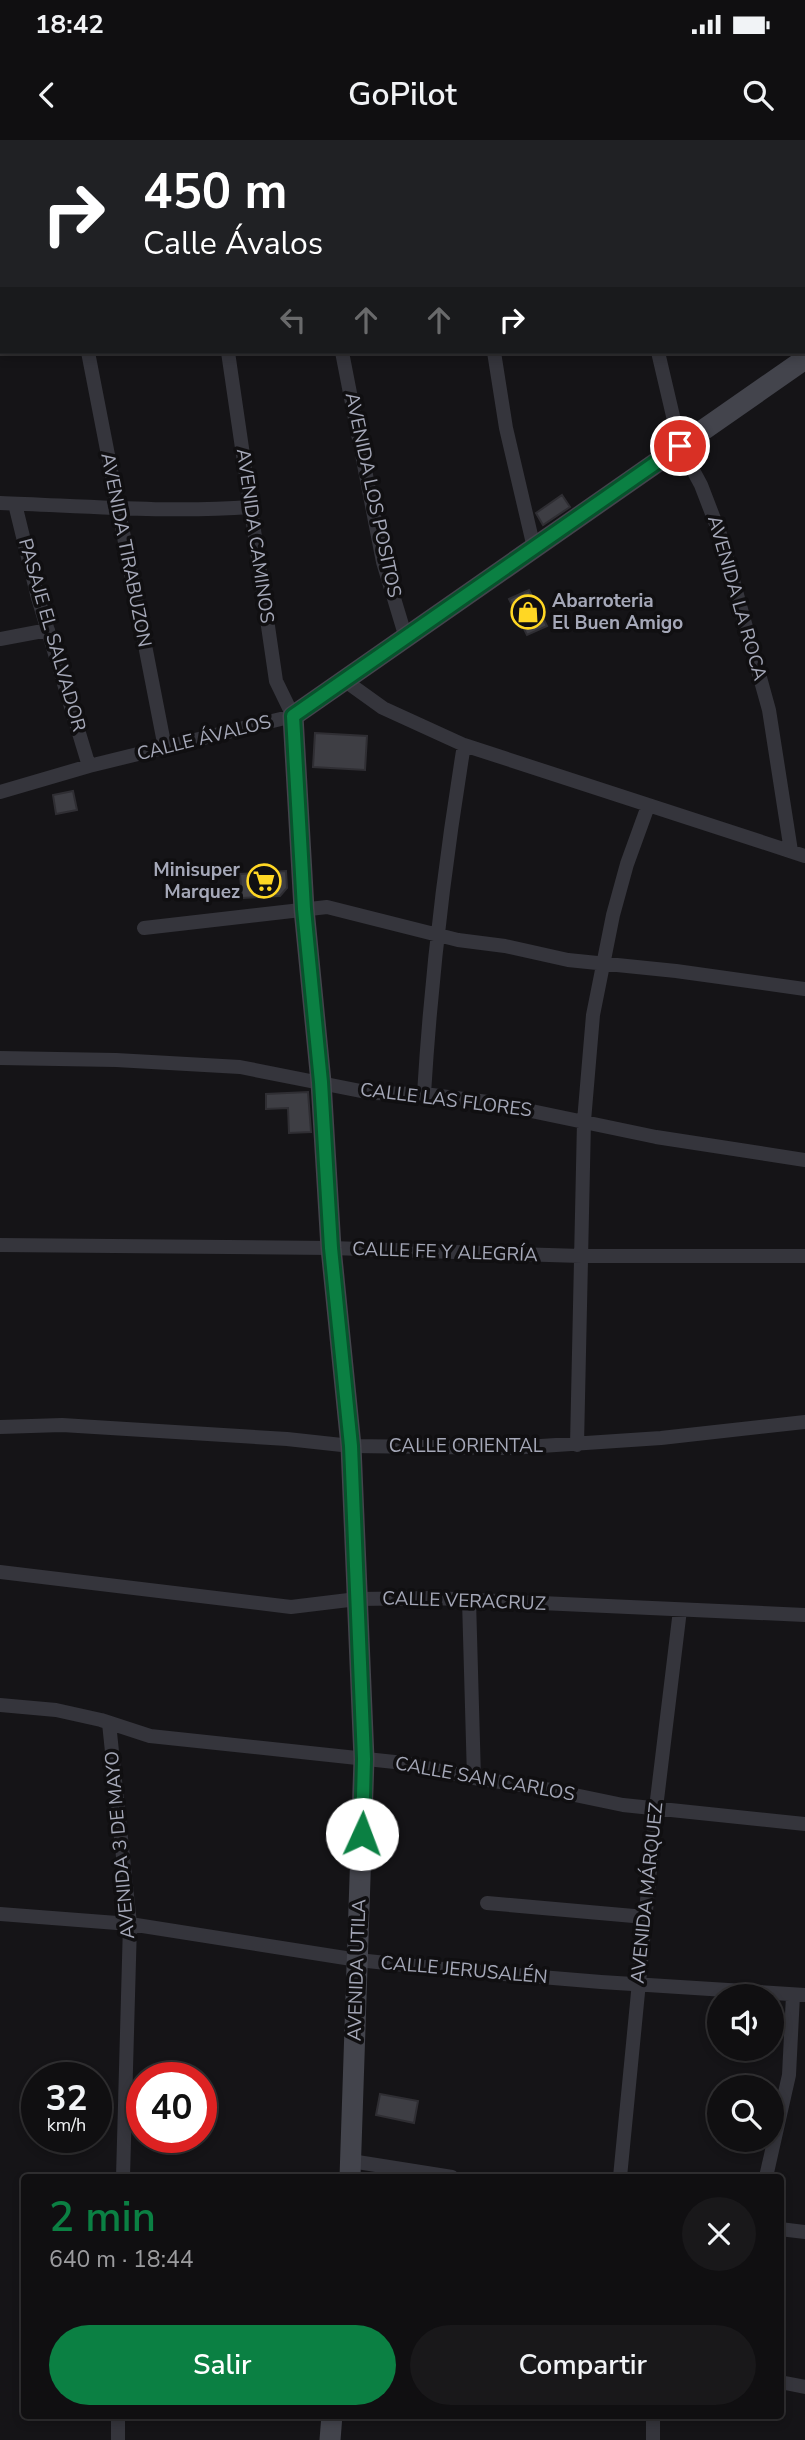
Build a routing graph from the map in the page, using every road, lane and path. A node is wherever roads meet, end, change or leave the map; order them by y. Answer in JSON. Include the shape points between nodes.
{"nodes":[{"id":1,"x":88,"y":354,"type":"edge"},
{"id":2,"x":228,"y":354,"type":"edge"},
{"id":3,"x":342,"y":354,"type":"edge"},
{"id":4,"x":494,"y":354,"type":"edge"},
{"id":5,"x":658,"y":354,"type":"edge"},
{"id":6,"x":805,"y":359,"type":"edge"},
{"id":7,"x":680,"y":446,"type":"junction"},
{"id":8,"x":0,"y":503,"type":"edge"},
{"id":9,"x":15,"y":504,"type":"junction"},
{"id":10,"x":117,"y":507,"type":"junction"},
{"id":11,"x":251,"y":507,"type":"junction"},
{"id":12,"x":534,"y":548,"type":"junction"},
{"id":13,"x":48,"y":630,"type":"junction"},
{"id":14,"x":406,"y":638,"type":"junction"},
{"id":15,"x":0,"y":639,"type":"edge"},
{"id":16,"x":344,"y":680,"type":"junction"},
{"id":17,"x":293,"y":716,"type":"junction"},
{"id":18,"x":464,"y":745,"type":"junction"},
{"id":19,"x":165,"y":748,"type":"junction"},
{"id":20,"x":89,"y":766,"type":"junction"},
{"id":21,"x":0,"y":792,"type":"edge"},
{"id":22,"x":648,"y":806,"type":"junction"},
{"id":23,"x":798,"y":853,"type":"edge"},
{"id":24,"x":304,"y":909,"type":"junction"},
{"id":25,"x":144,"y":928,"type":"dead end"},
{"id":26,"x":437,"y":934,"type":"junction"},
{"id":27,"x":604,"y":965,"type":"junction"},
{"id":28,"x":805,"y":989,"type":"edge"},
{"id":29,"x":0,"y":1058,"type":"edge"},
{"id":30,"x":321,"y":1082,"type":"junction"},
{"id":31,"x":424,"y":1094,"type":"junction"},
{"id":32,"x":584,"y":1121,"type":"junction"},
{"id":33,"x":805,"y":1160,"type":"edge"},
{"id":34,"x":0,"y":1245,"type":"edge"},
{"id":35,"x":331,"y":1248,"type":"junction"},
{"id":36,"x":581,"y":1256,"type":"junction"},
{"id":37,"x":805,"y":1256,"type":"edge"},
{"id":38,"x":805,"y":1422,"type":"edge"},
{"id":39,"x":0,"y":1426,"type":"edge"},
{"id":40,"x":577,"y":1445,"type":"junction"},
{"id":41,"x":351,"y":1446,"type":"junction"},
{"id":42,"x":0,"y":1572,"type":"edge"},
{"id":43,"x":357,"y":1599,"type":"junction"},
{"id":44,"x":469,"y":1600,"type":"junction"},
{"id":45,"x":680,"y":1610,"type":"junction"},
{"id":46,"x":805,"y":1615,"type":"edge"},
{"id":47,"x":0,"y":1705,"type":"edge"},
{"id":48,"x":109,"y":1723,"type":"junction"},
{"id":49,"x":364,"y":1759,"type":"junction"},
{"id":50,"x":474,"y":1778,"type":"junction"},
{"id":51,"x":656,"y":1808,"type":"junction"},
{"id":52,"x":805,"y":1824,"type":"edge"},
{"id":53,"x":487,"y":1903,"type":"dead end"},
{"id":54,"x":0,"y":1914,"type":"edge"},
{"id":55,"x":645,"y":1917,"type":"junction"},
{"id":56,"x":130,"y":1924,"type":"junction"},
{"id":57,"x":358,"y":1960,"type":"junction"},
{"id":58,"x":638,"y":1985,"type":"junction"},
{"id":59,"x":799,"y":1995,"type":"edge"},
{"id":60,"x":350,"y":2169,"type":"edge"},
{"id":61,"x":122,"y":2174,"type":"edge"},
{"id":62,"x":414,"y":2174,"type":"edge"},
{"id":63,"x":620,"y":2174,"type":"edge"},
{"id":64,"x":767,"y":2174,"type":"edge"},
{"id":65,"x":784,"y":2229,"type":"edge"},
{"id":66,"x":805,"y":2232,"type":"edge"},
{"id":67,"x":784,"y":2383,"type":"edge"},
{"id":68,"x":805,"y":2387,"type":"edge"},
{"id":69,"x":118,"y":2419,"type":"edge"},
{"id":70,"x":332,"y":2419,"type":"edge"},
{"id":71,"x":653,"y":2419,"type":"edge"},
{"id":72,"x":118,"y":2440,"type":"edge"},
{"id":73,"x":330,"y":2440,"type":"edge"},
{"id":74,"x":653,"y":2440,"type":"edge"}],
"edges":[{"from":1,"to":10,"type":"street","name":"AVENIDA TIRABUZON"},
{"from":2,"to":11,"type":"street","name":"AVENIDA CAMINOS"},
{"from":3,"to":14,"type":"street","name":"AVENIDA LOS POSITOS","via":[[383,562]]},
{"from":4,"to":12,"type":"street"},
{"from":5,"to":7,"type":"street","name":"AVENIDA LA ROCA"},
{"from":6,"to":7,"type":"street","name":"CALLE ÁVALOS"},
{"from":7,"to":12,"type":"street","name":"CALLE ÁVALOS"},
{"from":7,"to":23,"type":"street","name":"AVENIDA LA ROCA","via":[[721,537],[746,623]]},
{"from":8,"to":9,"type":"street"},
{"from":9,"to":10,"type":"street"},
{"from":9,"to":13,"type":"street","name":"PASAJE EL SALVADOR"},
{"from":10,"to":11,"type":"street","via":[[156,511]]},
{"from":10,"to":19,"type":"street","name":"AVENIDA TIRABUZON"},
{"from":11,"to":17,"type":"street","name":"AVENIDA CAMINOS","via":[[276,681]]},
{"from":12,"to":14,"type":"street","name":"CALLE ÁVALOS"},
{"from":13,"to":15,"type":"street"},
{"from":13,"to":20,"type":"street","name":"PASAJE EL SALVADOR"},
{"from":14,"to":16,"type":"street","name":"CALLE ÁVALOS"},
{"from":16,"to":17,"type":"street","name":"CALLE ÁVALOS"},
{"from":16,"to":18,"type":"street","via":[[383,708]]},
{"from":17,"to":19,"type":"street","name":"CALLE ÁVALOS"},
{"from":17,"to":24,"type":"street","name":"AVENIDA UTILA"},
{"from":18,"to":22,"type":"street"},
{"from":18,"to":26,"type":"street"},
{"from":19,"to":20,"type":"street","name":"CALLE ÁVALOS"},
{"from":20,"to":21,"type":"street","name":"CALLE ÁVALOS"},
{"from":22,"to":23,"type":"street"},
{"from":22,"to":27,"type":"street","via":[[616,902]]},
{"from":24,"to":25,"type":"street"},
{"from":24,"to":26,"type":"street","via":[[327,907]]},
{"from":24,"to":30,"type":"street","name":"AVENIDA UTILA"},
{"from":26,"to":27,"type":"street"},
{"from":26,"to":31,"type":"street"},
{"from":27,"to":28,"type":"street"},
{"from":27,"to":32,"type":"street","via":[[593,1015]]},
{"from":29,"to":30,"type":"street","name":"CALLE LAS FLORES","via":[[240,1067]]},
{"from":30,"to":31,"type":"street","name":"CALLE LAS FLORES","via":[[371,1093]]},
{"from":30,"to":35,"type":"street","name":"AVENIDA UTILA"},
{"from":31,"to":32,"type":"street","name":"CALLE LAS FLORES"},
{"from":32,"to":33,"type":"street","name":"CALLE LAS FLORES"},
{"from":32,"to":36,"type":"street"},
{"from":34,"to":35,"type":"street","name":"CALLE FE Y ALEGRÍA"},
{"from":35,"to":36,"type":"street","name":"CALLE FE Y ALEGRÍA"},
{"from":35,"to":41,"type":"street","name":"AVENIDA UTILA"},
{"from":36,"to":37,"type":"street","name":"CALLE FE Y ALEGRÍA"},
{"from":36,"to":40,"type":"street"},
{"from":38,"to":40,"type":"street","name":"CALLE ORIENTAL"},
{"from":39,"to":41,"type":"street","name":"CALLE ORIENTAL","via":[[62,1425]]},
{"from":40,"to":41,"type":"street","name":"CALLE ORIENTAL"},
{"from":41,"to":43,"type":"street","name":"AVENIDA UTILA"},
{"from":42,"to":43,"type":"street","name":"CALLE VERACRUZ","via":[[291,1607]]},
{"from":43,"to":44,"type":"street","name":"CALLE VERACRUZ"},
{"from":43,"to":49,"type":"street","name":"AVENIDA UTILA"},
{"from":44,"to":45,"type":"street","name":"CALLE VERACRUZ"},
{"from":44,"to":50,"type":"street"},
{"from":45,"to":46,"type":"street","name":"CALLE VERACRUZ"},
{"from":45,"to":51,"type":"street","name":"AVENIDA MÁRQUEZ"},
{"from":47,"to":48,"type":"street","name":"CALLE SAN CARLOS","via":[[56,1710]]},
{"from":48,"to":49,"type":"street","name":"CALLE SAN CARLOS","via":[[163,1738]]},
{"from":48,"to":56,"type":"street","name":"AVENIDA 3 DE MAYO"},
{"from":49,"to":50,"type":"street","name":"CALLE SAN CARLOS"},
{"from":49,"to":57,"type":"street","name":"AVENIDA UTILA"},
{"from":50,"to":51,"type":"street","name":"CALLE SAN CARLOS"},
{"from":51,"to":52,"type":"street","name":"CALLE SAN CARLOS"},
{"from":51,"to":55,"type":"street","name":"AVENIDA MÁRQUEZ"},
{"from":53,"to":55,"type":"street"},
{"from":54,"to":56,"type":"street","name":"CALLE JERUSALÉN"},
{"from":55,"to":58,"type":"street","name":"AVENIDA MÁRQUEZ"},
{"from":56,"to":57,"type":"street","name":"CALLE JERUSALÉN"},
{"from":56,"to":61,"type":"street","name":"AVENIDA 3 DE MAYO"},
{"from":57,"to":58,"type":"street","name":"CALLE JERUSALÉN"},
{"from":57,"to":60,"type":"street","name":"AVENIDA UTILA"},
{"from":58,"to":59,"type":"street","name":"CALLE JERUSALÉN"},
{"from":58,"to":63,"type":"street","name":"AVENIDA MÁRQUEZ"},
{"from":59,"to":64,"type":"street","via":[[789,2075]]},
{"from":60,"to":62,"type":"street"},
{"from":65,"to":66,"type":"street"},
{"from":67,"to":68,"type":"street"},
{"from":69,"to":72,"type":"street"},
{"from":70,"to":73,"type":"street"},
{"from":71,"to":74,"type":"street"}]}
